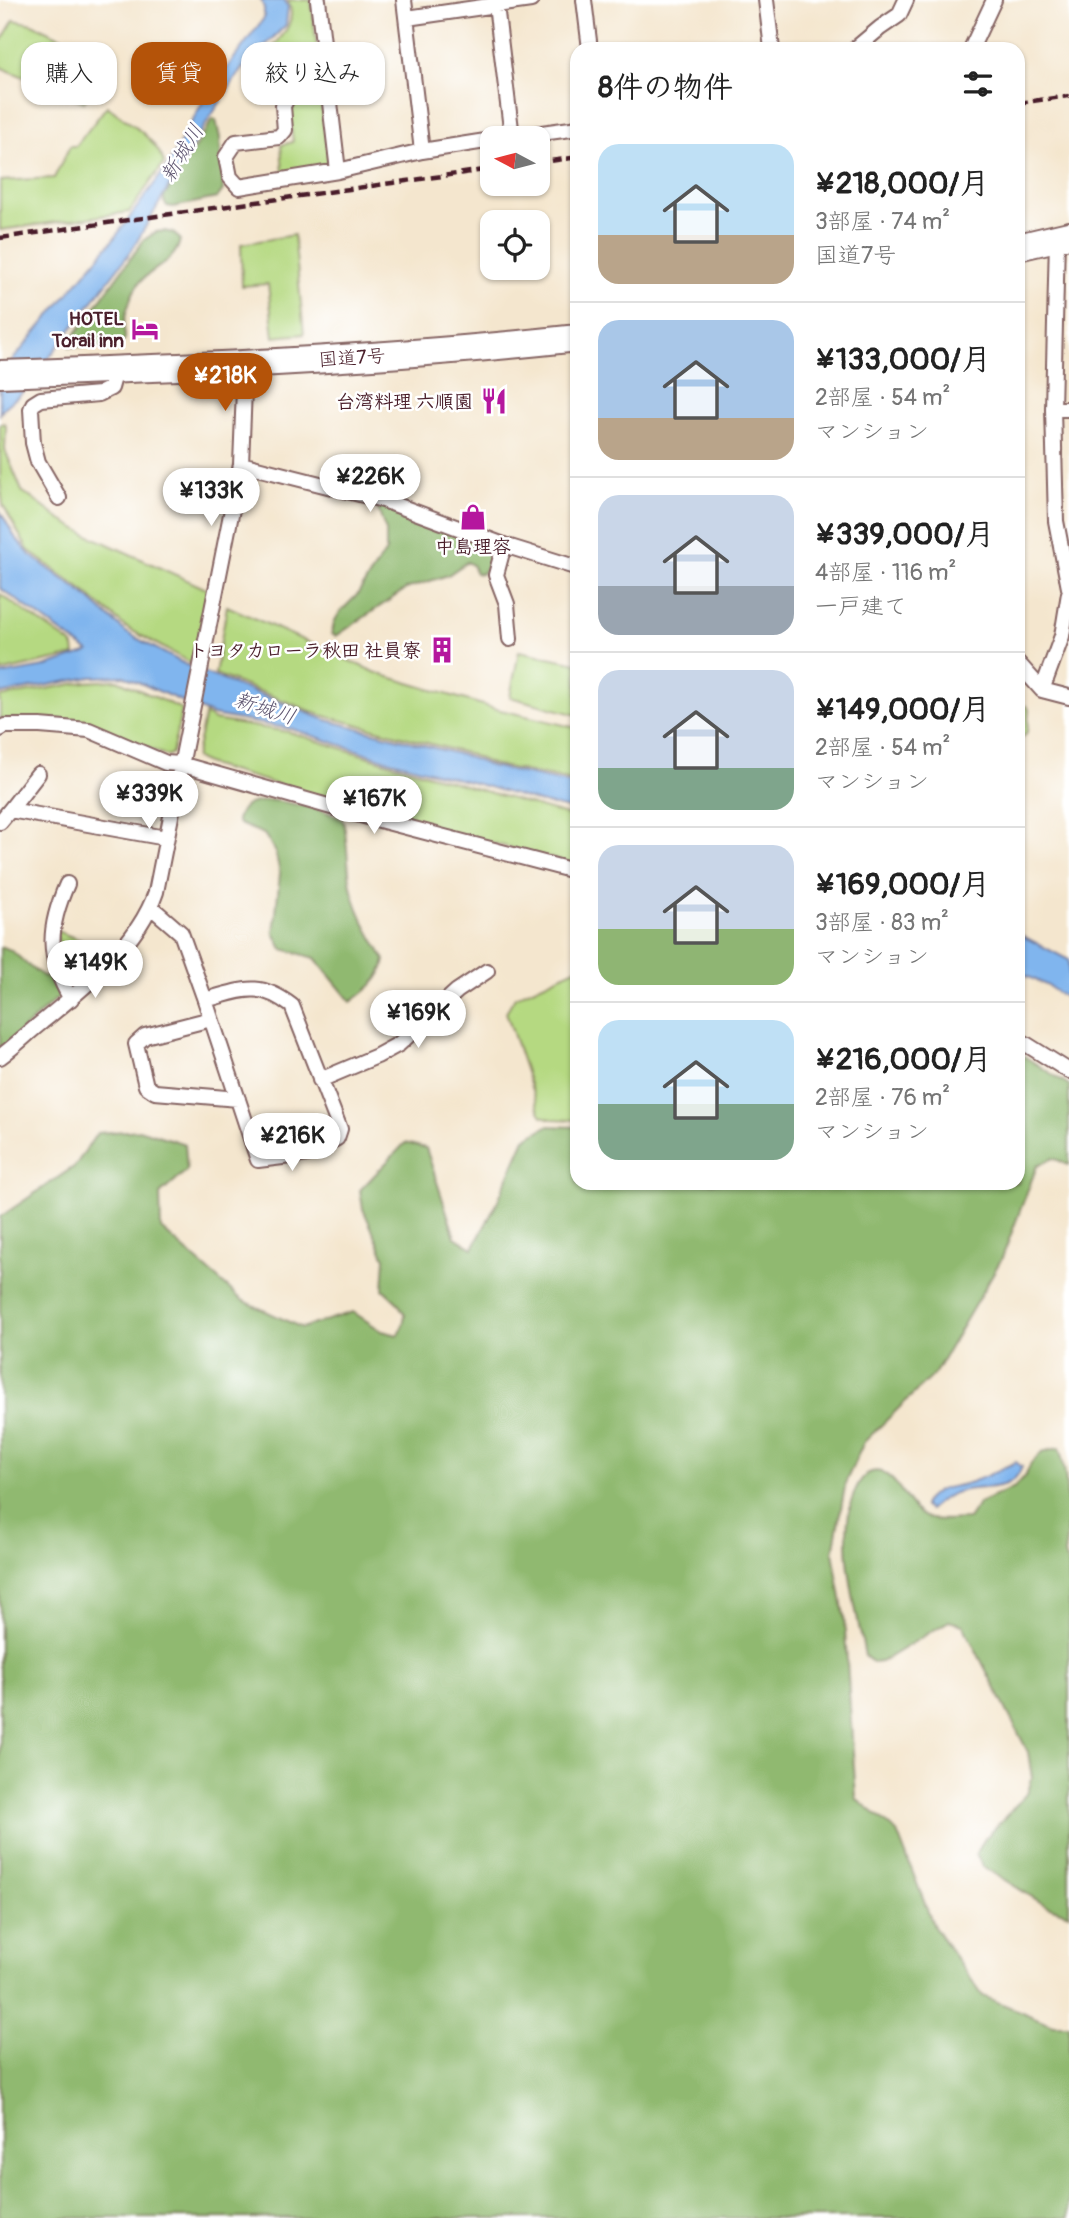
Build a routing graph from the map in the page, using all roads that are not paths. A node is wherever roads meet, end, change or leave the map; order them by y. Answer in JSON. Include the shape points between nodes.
{"nodes":[{"id":1,"x":318,"y":0,"type":"edge"},
{"id":2,"x":404,"y":0,"type":"edge"},
{"id":3,"x":531,"y":0,"type":"edge"},
{"id":4,"x":584,"y":0,"type":"edge"},
{"id":5,"x":766,"y":0,"type":"edge"},
{"id":6,"x":906,"y":0,"type":"edge"},
{"id":7,"x":994,"y":0,"type":"edge"},
{"id":8,"x":496,"y":5,"type":"junction"},
{"id":9,"x":407,"y":18,"type":"junction"},
{"id":10,"x":322,"y":42,"type":"edge"},
{"id":11,"x":589,"y":42,"type":"edge"},
{"id":12,"x":771,"y":42,"type":"edge"},
{"id":13,"x":863,"y":42,"type":"edge"},
{"id":14,"x":974,"y":42,"type":"edge"},
{"id":15,"x":284,"y":105,"type":"edge"},
{"id":16,"x":329,"y":105,"type":"edge"},
{"id":17,"x":507,"y":126,"type":"edge"},
{"id":18,"x":570,"y":129,"type":"edge"},
{"id":19,"x":550,"y":132,"type":"edge"},
{"id":20,"x":480,"y":142,"type":"edge"},
{"id":21,"x":422,"y":151,"type":"junction"},
{"id":22,"x":338,"y":170,"type":"junction"},
{"id":23,"x":1063,"y":237,"type":"edge"},
{"id":24,"x":1025,"y":245,"type":"edge"},
{"id":25,"x":570,"y":339,"type":"edge"},
{"id":26,"x":244,"y":364,"type":"junction"},
{"id":27,"x":116,"y":370,"type":"junction"},
{"id":28,"x":0,"y":374,"type":"edge"},
{"id":29,"x":1054,"y":409,"type":"junction"},
{"id":30,"x":1069,"y":409,"type":"edge"},
{"id":31,"x":241,"y":464,"type":"junction"},
{"id":32,"x":59,"y":498,"type":"dead end"},
{"id":33,"x":1063,"y":521,"type":"edge"},
{"id":34,"x":504,"y":545,"type":"junction"},
{"id":35,"x":570,"y":566,"type":"edge"},
{"id":36,"x":1069,"y":594,"type":"edge"},
{"id":37,"x":510,"y":639,"type":"dead end"},
{"id":38,"x":1025,"y":671,"type":"edge"},
{"id":39,"x":1042,"y":690,"type":"junction"},
{"id":40,"x":1069,"y":697,"type":"edge"},
{"id":41,"x":0,"y":729,"type":"edge"},
{"id":42,"x":180,"y":764,"type":"junction"},
{"id":43,"x":38,"y":774,"type":"dead end"},
{"id":44,"x":5,"y":816,"type":"edge"},
{"id":45,"x":166,"y":838,"type":"junction"},
{"id":46,"x":570,"y":870,"type":"edge"},
{"id":47,"x":67,"y":884,"type":"dead end"},
{"id":48,"x":151,"y":906,"type":"junction"},
{"id":49,"x":487,"y":971,"type":"dead end"},
{"id":50,"x":71,"y":999,"type":"junction"},
{"id":51,"x":205,"y":1000,"type":"junction"},
{"id":52,"x":211,"y":1019,"type":"junction"},
{"id":53,"x":1025,"y":1043,"type":"edge"},
{"id":54,"x":0,"y":1057,"type":"edge"},
{"id":55,"x":1069,"y":1071,"type":"edge"},
{"id":56,"x":320,"y":1080,"type":"junction"},
{"id":57,"x":238,"y":1099,"type":"junction"}],
"edges":[{"from":1,"to":10,"type":"street"},
{"from":2,"to":9,"type":"street"},
{"from":3,"to":8,"type":"street"},
{"from":4,"to":11,"type":"street"},
{"from":5,"to":12,"type":"street"},
{"from":6,"to":13,"type":"street","via":[[899,15]]},
{"from":7,"to":14,"type":"street"},
{"from":8,"to":9,"type":"street"},
{"from":8,"to":17,"type":"street"},
{"from":9,"to":21,"type":"street"},
{"from":15,"to":22,"type":"street","via":[[285,130],[279,136],[236,142],[226,157],[230,177],[239,187]]},
{"from":16,"to":22,"type":"street"},
{"from":18,"to":19,"type":"street"},
{"from":20,"to":21,"type":"street"},
{"from":21,"to":22,"type":"street"},
{"from":23,"to":24,"type":"highway"},
{"from":23,"to":29,"type":"street"},
{"from":25,"to":26,"type":"highway","name":"国道7号"},
{"from":26,"to":27,"type":"highway","name":"国道7号"},
{"from":26,"to":31,"type":"street"},
{"from":27,"to":28,"type":"highway","name":"国道7号"},
{"from":27,"to":32,"type":"street","via":[[111,388],[99,394],[41,399],[33,404],[38,462]]},
{"from":29,"to":30,"type":"street"},
{"from":29,"to":33,"type":"street"},
{"from":31,"to":34,"type":"street","via":[[383,499]]},
{"from":31,"to":42,"type":"street"},
{"from":33,"to":36,"type":"street"},
{"from":34,"to":35,"type":"street"},
{"from":34,"to":37,"type":"street","via":[[496,575],[507,604]]},
{"from":36,"to":39,"type":"street","via":[[1062,636]]},
{"from":38,"to":39,"type":"street"},
{"from":39,"to":40,"type":"street"},
{"from":41,"to":42,"type":"street","via":[[89,730],[166,763]]},
{"from":42,"to":45,"type":"street"},
{"from":42,"to":46,"type":"street"},
{"from":43,"to":44,"type":"street"},
{"from":44,"to":45,"type":"street"},
{"from":45,"to":48,"type":"street"},
{"from":47,"to":50,"type":"street","via":[[55,911],[53,932],[59,978]]},
{"from":48,"to":50,"type":"street","via":[[114,956]]},
{"from":48,"to":51,"type":"street","via":[[181,933]]},
{"from":49,"to":56,"type":"street","via":[[457,991],[399,1044]]},
{"from":50,"to":54,"type":"street"},
{"from":51,"to":52,"type":"street"},
{"from":51,"to":56,"type":"street","via":[[242,990],[275,993],[292,1006]]},
{"from":52,"to":57,"type":"street"},
{"from":52,"to":57,"type":"street","via":[[145,1036],[136,1044],[146,1086],[155,1092]]},
{"from":53,"to":55,"type":"street"},
{"from":56,"to":57,"type":"street","via":[[340,1129],[337,1138],[307,1154],[258,1160]]}]}
